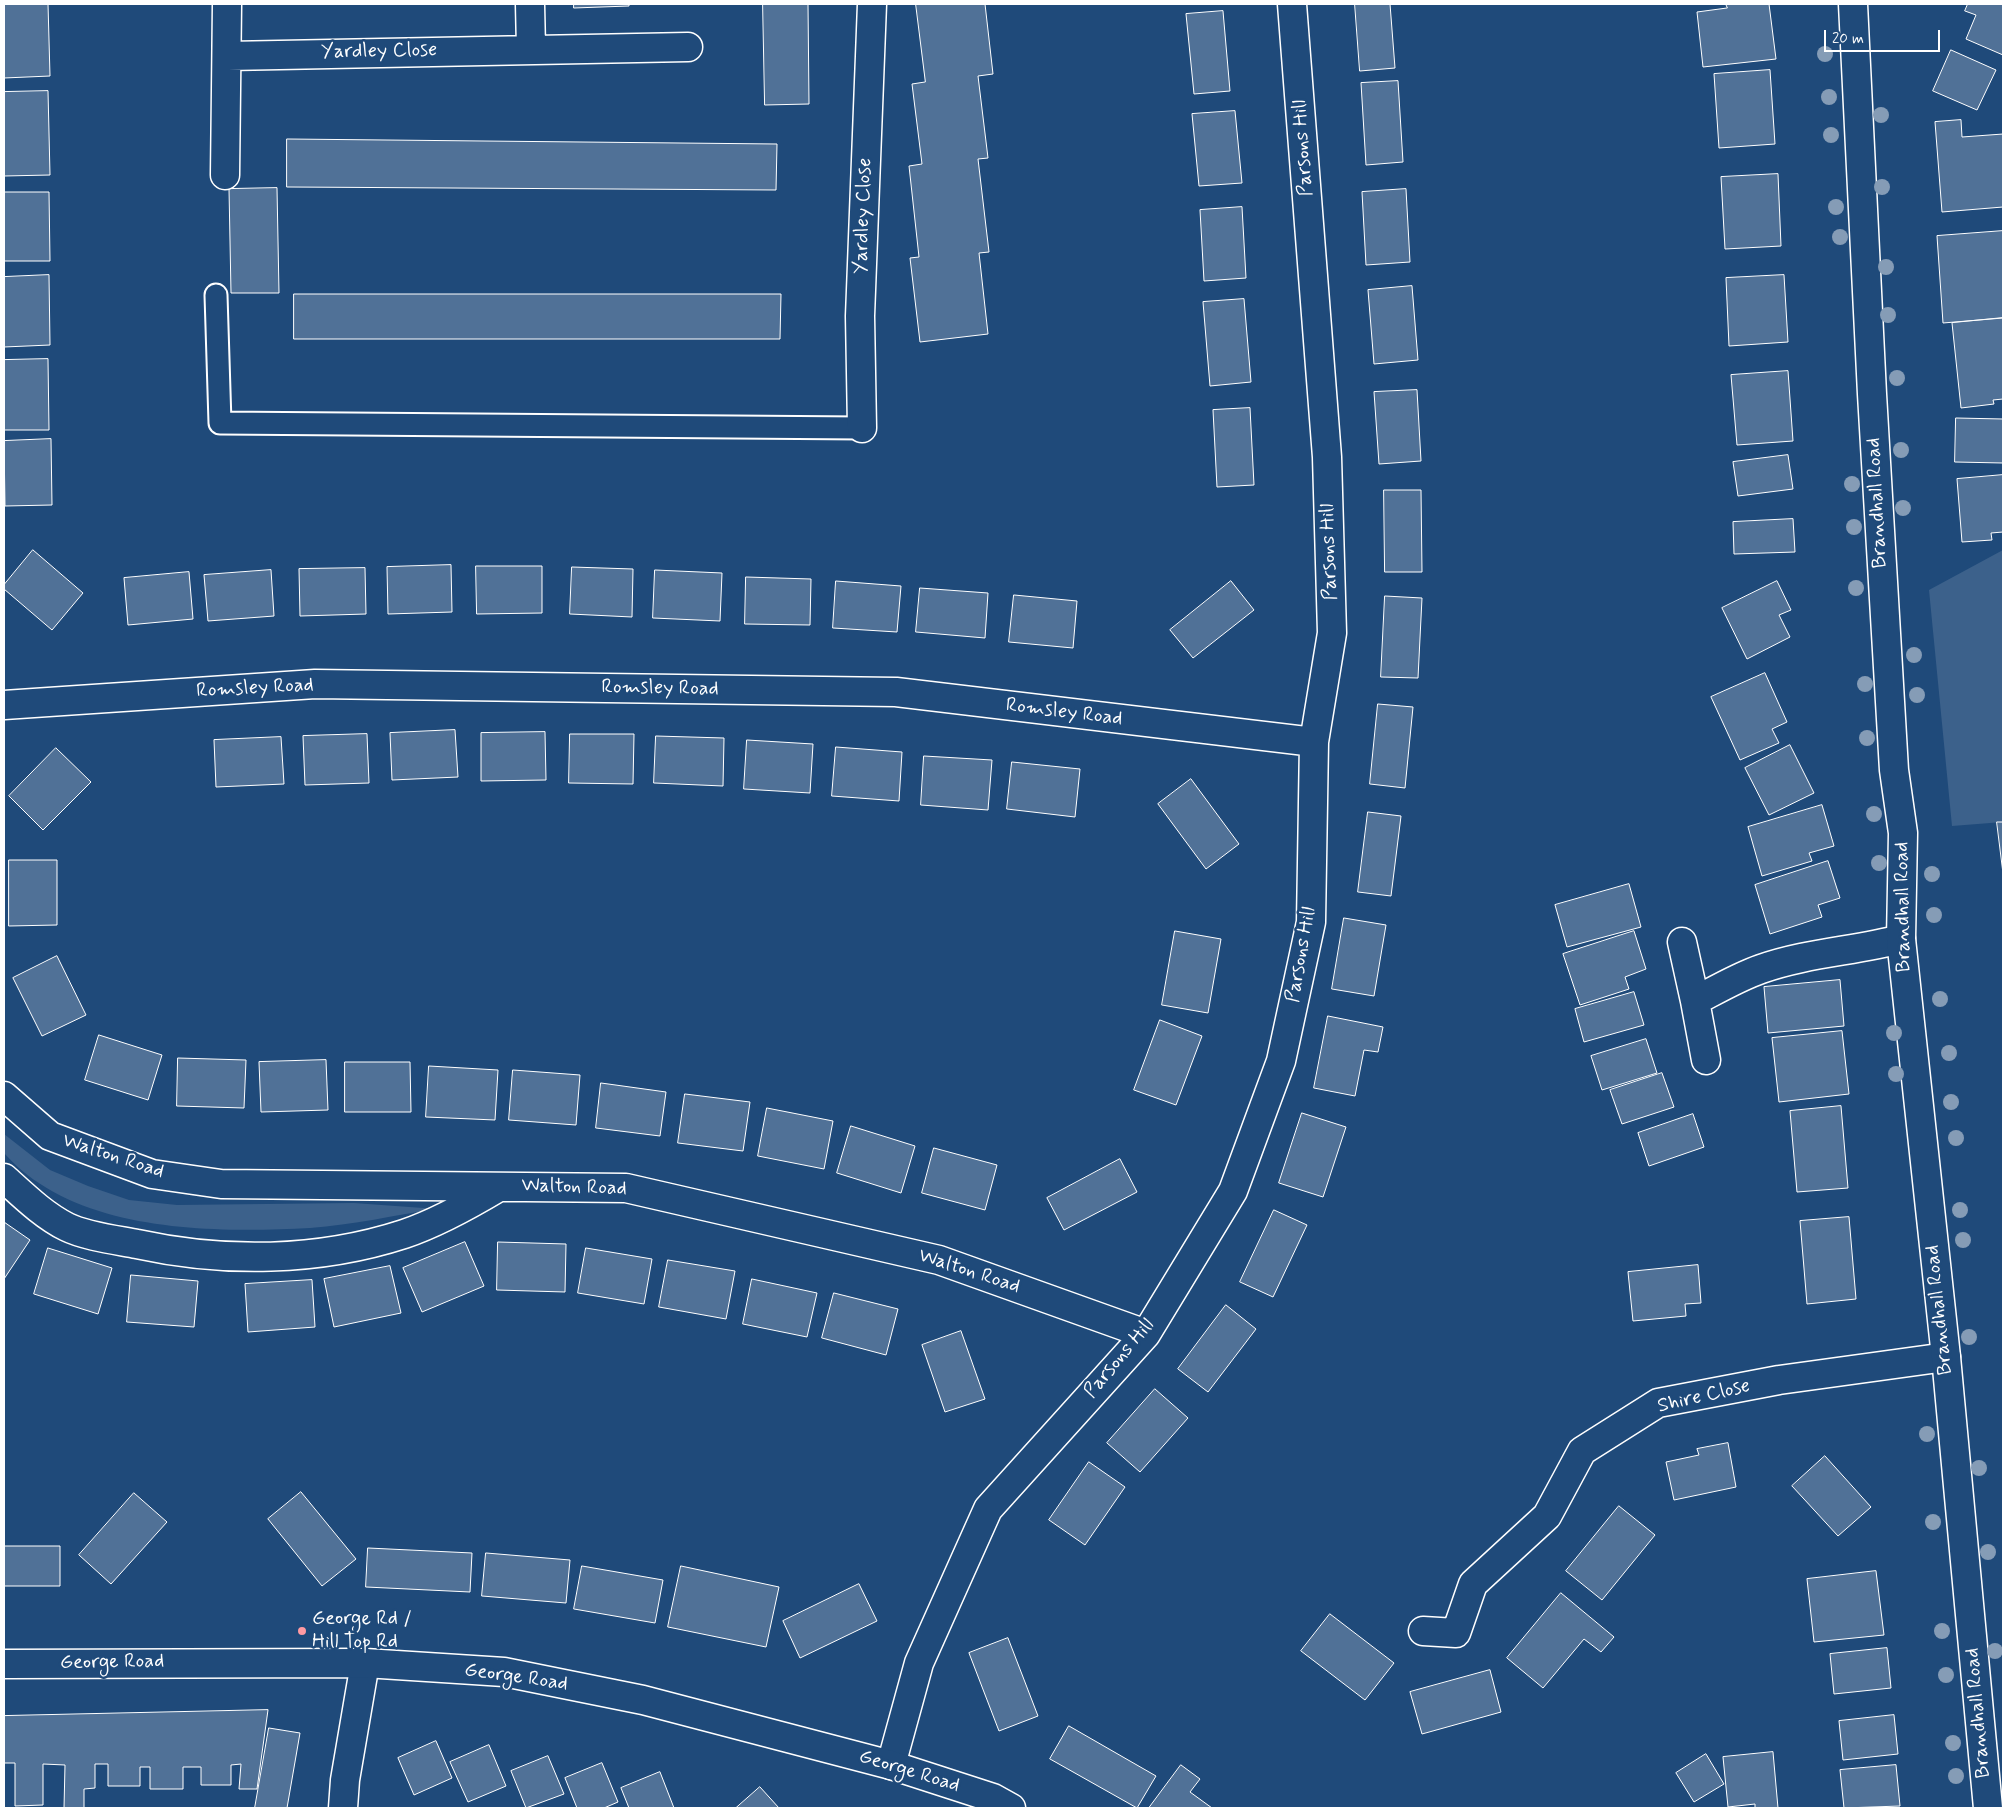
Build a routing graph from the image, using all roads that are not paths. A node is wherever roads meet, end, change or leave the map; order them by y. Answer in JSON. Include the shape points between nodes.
{"nodes":[{"id":1,"x":227,"y":4,"type":"edge"},
{"id":2,"x":530,"y":4,"type":"edge"},
{"id":3,"x":872,"y":4,"type":"edge"},
{"id":4,"x":1292,"y":4,"type":"edge"},
{"id":5,"x":1853,"y":4,"type":"edge"},
{"id":6,"x":688,"y":47,"type":"dead end"},
{"id":7,"x":531,"y":49,"type":"junction"},
{"id":8,"x":228,"y":56,"type":"junction"},
{"id":9,"x":225,"y":175,"type":"dead end"},
{"id":10,"x":216,"y":295,"type":"dead end"},
{"id":11,"x":862,"y":428,"type":"joint"},
{"id":12,"x":4,"y":705,"type":"edge"},
{"id":13,"x":1314,"y":742,"type":"junction"},
{"id":14,"x":1901,"y":938,"type":"junction"},
{"id":15,"x":1682,"y":942,"type":"dead end"},
{"id":16,"x":1695,"y":1001,"type":"junction"},
{"id":17,"x":1706,"y":1060,"type":"dead end"},
{"id":18,"x":4,"y":1096,"type":"edge"},
{"id":19,"x":4,"y":1178,"type":"edge"},
{"id":20,"x":501,"y":1186,"type":"junction"},
{"id":21,"x":1146,"y":1334,"type":"junction"},
{"id":22,"x":1946,"y":1357,"type":"junction"},
{"id":23,"x":1423,"y":1631,"type":"dead end"},
{"id":24,"x":365,"y":1663,"type":"junction"},
{"id":25,"x":4,"y":1664,"type":"edge"},
{"id":26,"x":891,"y":1765,"type":"junction"},
{"id":27,"x":343,"y":1808,"type":"edge"},
{"id":28,"x":1011,"y":1808,"type":"edge"},
{"id":29,"x":1988,"y":1808,"type":"edge"}],
"edges":[{"from":1,"to":8,"type":"street"},
{"from":2,"to":7,"type":"street"},
{"from":3,"to":11,"type":"street","name":"Yardley Close","via":[[860,316]]},
{"from":4,"to":13,"type":"street","name":"Parsons Hill","via":[[1326,447],[1332,623]]},
{"from":5,"to":14,"type":"street","name":"Brandhall Road","via":[[1892,751],[1903,833]]},
{"from":6,"to":7,"type":"street","name":"Yardley Close"},
{"from":7,"to":8,"type":"street","name":"Yardley Close"},
{"from":8,"to":9,"type":"street"},
{"from":10,"to":11,"type":"lane","via":[[220,423]]},
{"from":12,"to":13,"type":"street","name":"Romsley Road","via":[[315,684],[896,692]]},
{"from":13,"to":21,"type":"street","name":"Parsons Hill","via":[[1311,922],[1281,1061],[1233,1191]]},
{"from":14,"to":16,"type":"street","via":[[1761,969]]},
{"from":14,"to":22,"type":"street","name":"Brandhall Road"},
{"from":15,"to":16,"type":"street"},
{"from":16,"to":17,"type":"street"},
{"from":18,"to":20,"type":"street","name":"Walton Road","via":[[50,1136],[152,1174],[221,1184]]},
{"from":19,"to":20,"type":"street","via":[[32,1203],[68,1227],[158,1249],[210,1256],[257,1257],[314,1254],[406,1234]]},
{"from":20,"to":21,"type":"street","name":"Walton Road","via":[[626,1188],[939,1260]]},
{"from":21,"to":26,"type":"street","name":"Parsons Hill","via":[[988,1509],[919,1663]]},
{"from":22,"to":23,"type":"street","name":"Shire Close","via":[[1778,1380],[1658,1403],[1582,1451],[1547,1516],[1473,1584],[1456,1633]]},
{"from":22,"to":29,"type":"street","name":"Brandhall Road"},
{"from":24,"to":25,"type":"street","name":"George Road"},
{"from":24,"to":26,"type":"street","name":"George Road","via":[[504,1672],[643,1700]]},
{"from":24,"to":27,"type":"street"},
{"from":26,"to":28,"type":"street","name":"George Road","via":[[993,1798]]}]}
